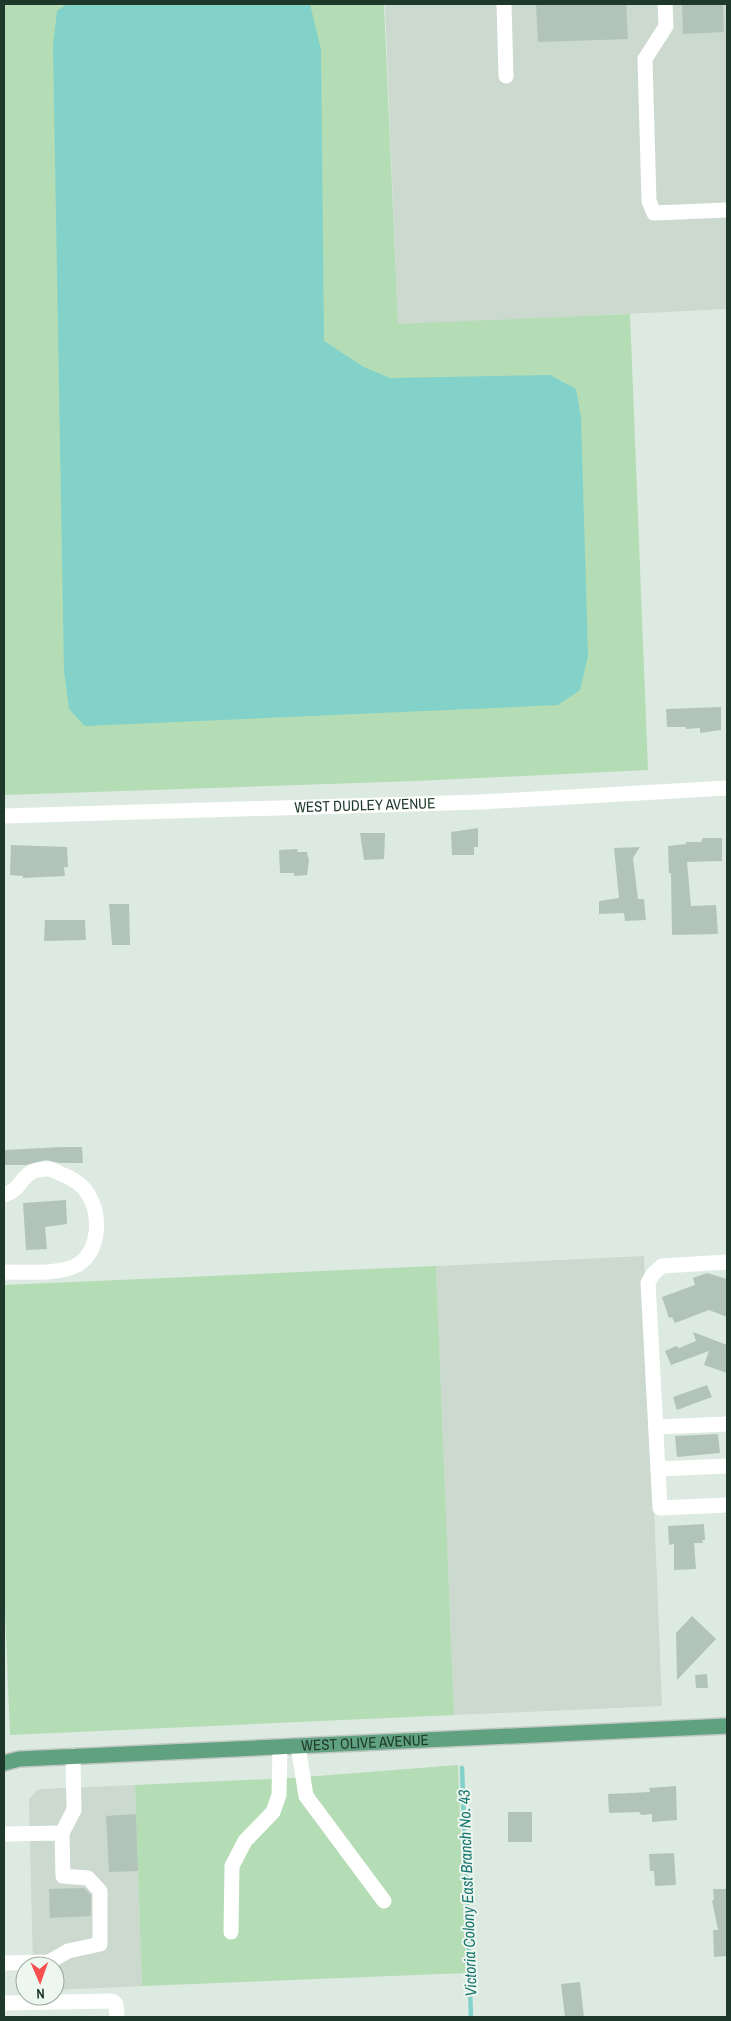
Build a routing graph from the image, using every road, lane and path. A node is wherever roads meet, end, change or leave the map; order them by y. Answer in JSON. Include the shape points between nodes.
{"nodes":[{"id":1,"x":504,"y":4,"type":"edge"},
{"id":2,"x":665,"y":4,"type":"edge"},
{"id":3,"x":506,"y":76,"type":"dead end"},
{"id":4,"x":727,"y":210,"type":"edge"},
{"id":5,"x":727,"y":788,"type":"edge"},
{"id":6,"x":4,"y":816,"type":"edge"},
{"id":7,"x":4,"y":1195,"type":"edge"},
{"id":8,"x":727,"y":1262,"type":"edge"},
{"id":9,"x":4,"y":1272,"type":"edge"},
{"id":10,"x":727,"y":1424,"type":"edge"},
{"id":11,"x":656,"y":1427,"type":"junction"},
{"id":12,"x":727,"y":1466,"type":"edge"},
{"id":13,"x":658,"y":1469,"type":"junction"},
{"id":14,"x":727,"y":1505,"type":"edge"},
{"id":15,"x":727,"y":1726,"type":"edge"},
{"id":16,"x":298,"y":1746,"type":"junction"},
{"id":17,"x":280,"y":1747,"type":"junction"},
{"id":18,"x":72,"y":1756,"type":"junction"},
{"id":19,"x":4,"y":1762,"type":"edge"},
{"id":20,"x":62,"y":1833,"type":"junction"},
{"id":21,"x":4,"y":1834,"type":"edge"},
{"id":22,"x":384,"y":1901,"type":"dead end"},
{"id":23,"x":230,"y":1932,"type":"dead end"},
{"id":24,"x":4,"y":1963,"type":"edge"},
{"id":25,"x":4,"y":2003,"type":"edge"},
{"id":26,"x":117,"y":2017,"type":"edge"}],
"edges":[{"from":1,"to":3,"type":"street"},
{"from":2,"to":4,"type":"street","via":[[666,26],[645,60],[650,201],[654,213]]},
{"from":5,"to":6,"type":"street","name":"WEST DUDLEY AVENUE","via":[[480,802]]},
{"from":7,"to":9,"type":"street","via":[[19,1186],[26,1175],[50,1169],[79,1183],[88,1194],[93,1205],[96,1231],[94,1246],[88,1255],[67,1269]]},
{"from":8,"to":11,"type":"street","via":[[662,1266],[648,1283]]},
{"from":10,"to":11,"type":"street"},
{"from":11,"to":13,"type":"street"},
{"from":12,"to":13,"type":"street"},
{"from":13,"to":14,"type":"street","via":[[660,1508]]},
{"from":15,"to":16,"type":"main road","name":"WEST OLIVE AVENUE"},
{"from":16,"to":17,"type":"main road","name":"WEST OLIVE AVENUE"},
{"from":16,"to":22,"type":"street","via":[[306,1796]]},
{"from":17,"to":18,"type":"main road","name":"WEST OLIVE AVENUE"},
{"from":17,"to":23,"type":"street","via":[[279,1795],[273,1812],[245,1841],[232,1866]]},
{"from":18,"to":19,"type":"main road","name":"WEST OLIVE AVENUE","via":[[19,1758]]},
{"from":18,"to":20,"type":"street","via":[[74,1810]]},
{"from":20,"to":21,"type":"street"},
{"from":20,"to":24,"type":"street","via":[[63,1876],[88,1878],[100,1891],[100,1944],[68,1951],[49,1962]]},
{"from":25,"to":26,"type":"street","via":[[112,2001],[116,2004]]}]}
